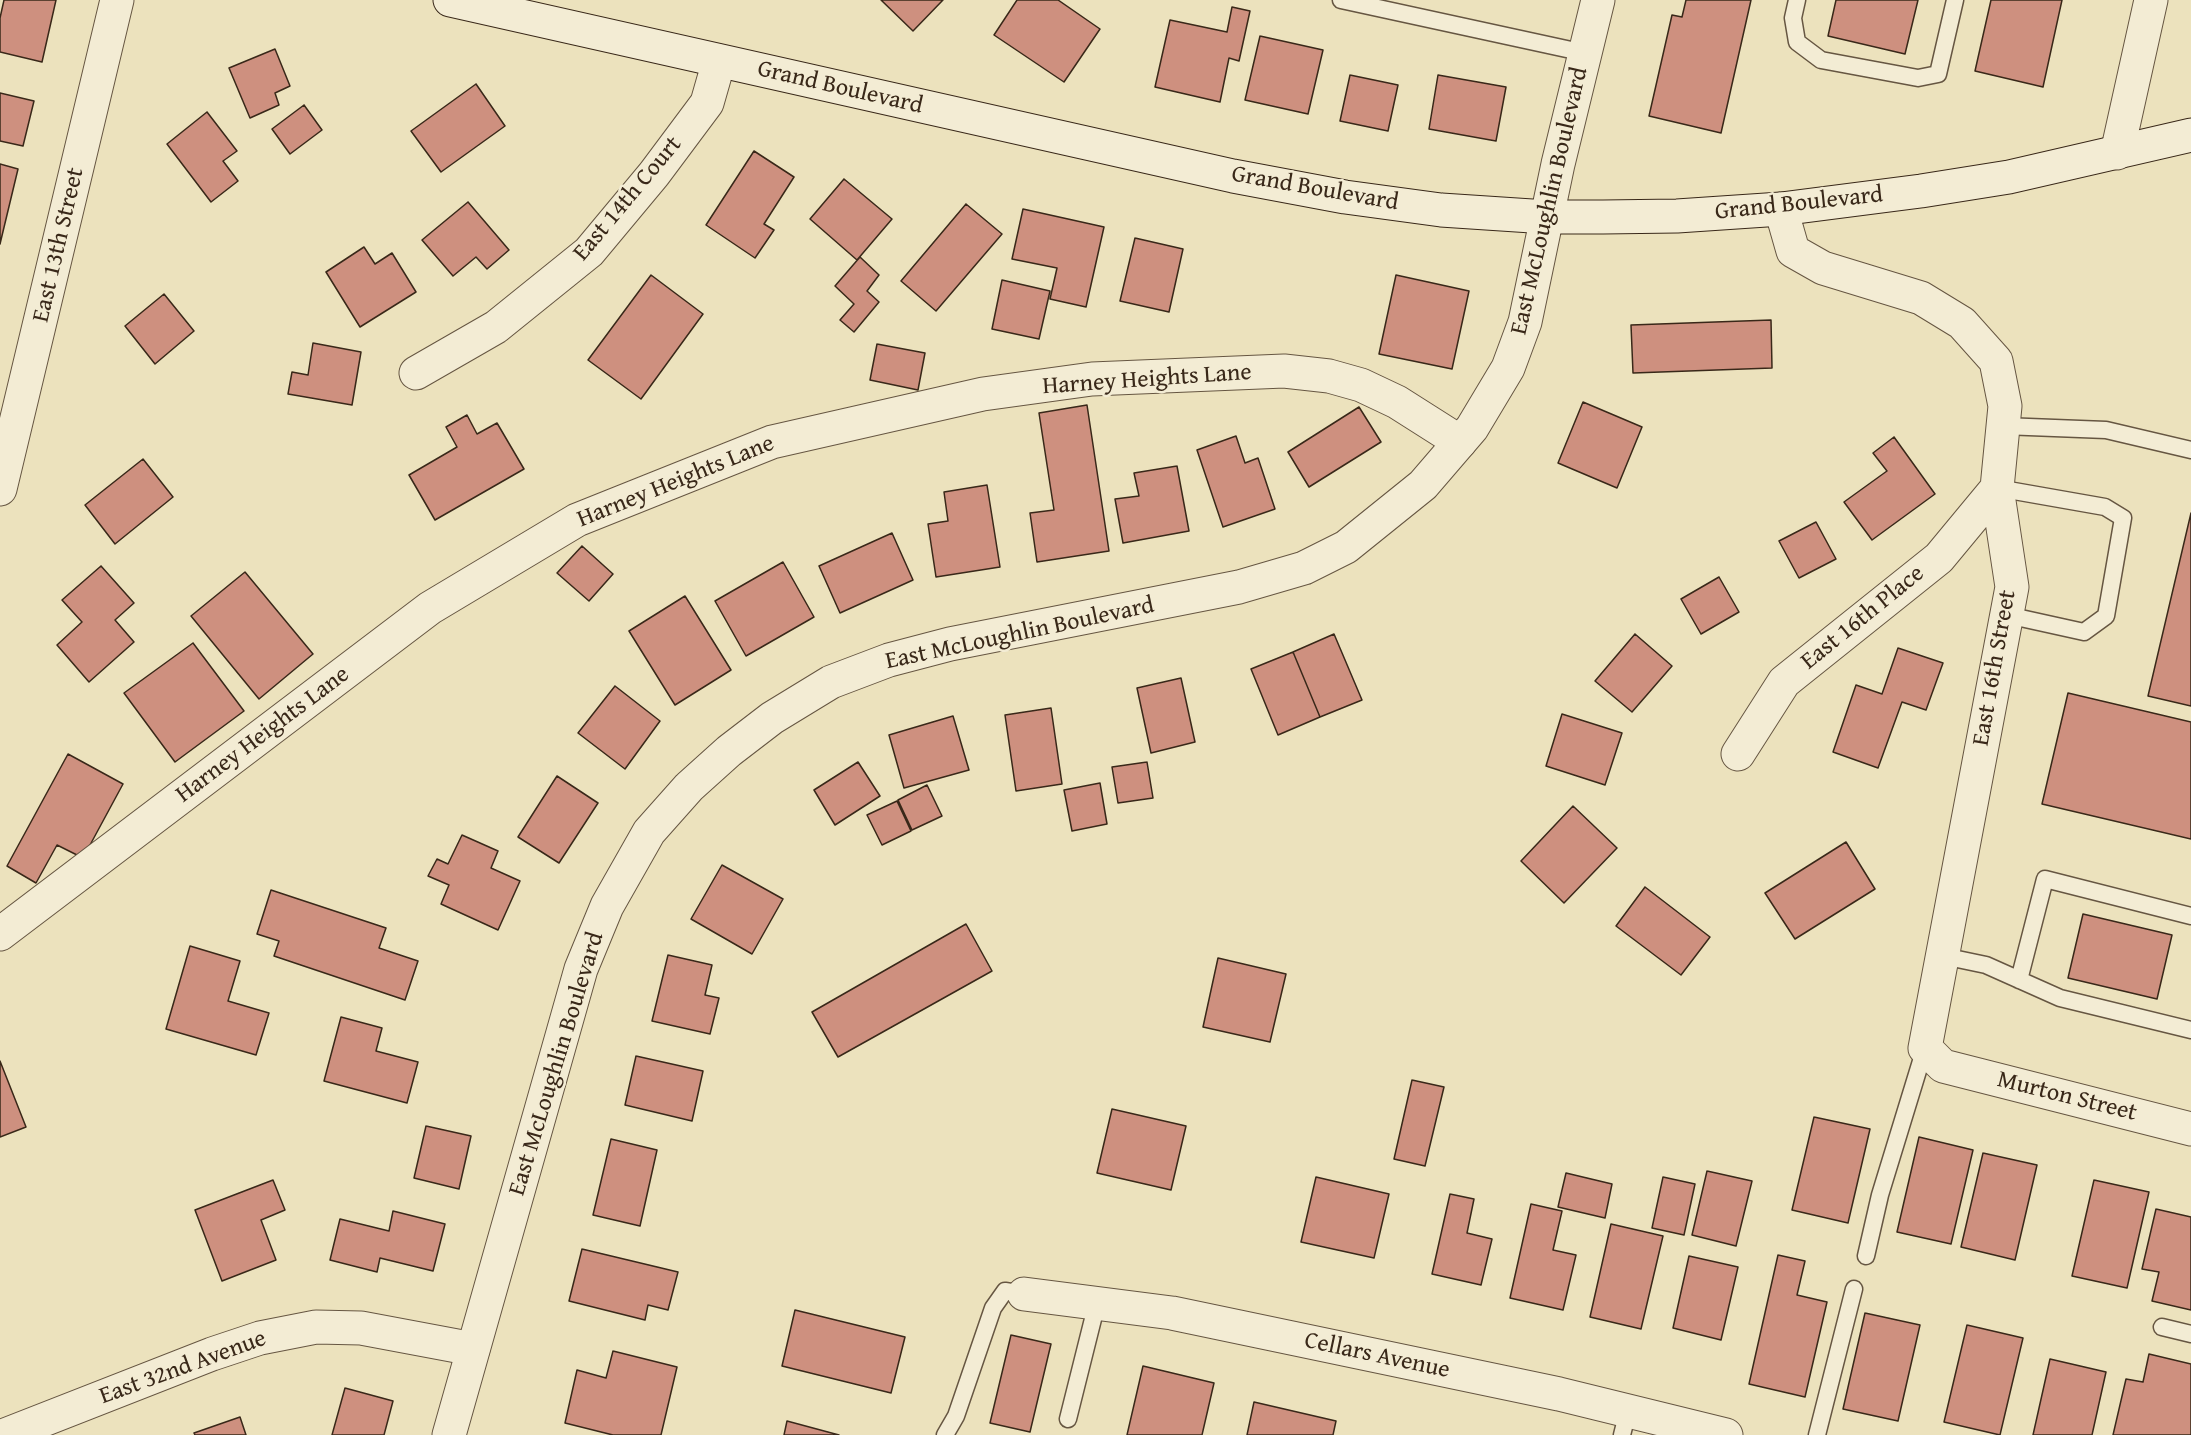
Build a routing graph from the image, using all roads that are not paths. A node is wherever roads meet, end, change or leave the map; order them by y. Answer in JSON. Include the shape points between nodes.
{"nodes":[{"id":1,"x":117,"y":0,"type":"edge"},
{"id":2,"x":450,"y":0,"type":"edge"},
{"id":3,"x":1341,"y":0,"type":"edge"},
{"id":4,"x":1598,"y":0,"type":"edge"},
{"id":5,"x":1797,"y":0,"type":"edge"},
{"id":6,"x":1955,"y":0,"type":"edge"},
{"id":7,"x":2151,"y":0,"type":"edge"},
{"id":8,"x":1585,"y":53,"type":"junction"},
{"id":9,"x":719,"y":61,"type":"junction"},
{"id":10,"x":2191,"y":135,"type":"edge"},
{"id":11,"x":2117,"y":153,"type":"junction"},
{"id":12,"x":1781,"y":209,"type":"junction"},
{"id":13,"x":1547,"y":217,"type":"junction"},
{"id":14,"x":417,"y":373,"type":"dead end"},
{"id":15,"x":2003,"y":426,"type":"junction"},
{"id":16,"x":1460,"y":442,"type":"junction"},
{"id":17,"x":2191,"y":450,"type":"edge"},
{"id":18,"x":1,"y":485,"type":"edge"},
{"id":19,"x":1997,"y":488,"type":"junction"},
{"id":20,"x":2007,"y":615,"type":"junction"},
{"id":21,"x":1738,"y":754,"type":"dead end"},
{"id":22,"x":2191,"y":915,"type":"edge"},
{"id":23,"x":0,"y":934,"type":"edge"},
{"id":24,"x":1943,"y":956,"type":"junction"},
{"id":25,"x":2019,"y":980,"type":"junction"},
{"id":26,"x":2191,"y":1030,"type":"edge"},
{"id":27,"x":1934,"y":1057,"type":"junction"},
{"id":28,"x":2191,"y":1129,"type":"edge"},
{"id":29,"x":1866,"y":1256,"type":"dead end"},
{"id":30,"x":1854,"y":1289,"type":"dead end"},
{"id":31,"x":1024,"y":1294,"type":"joint"},
{"id":32,"x":1097,"y":1303,"type":"junction"},
{"id":33,"x":2162,"y":1327,"type":"dead end"},
{"id":34,"x":2191,"y":1334,"type":"edge"},
{"id":35,"x":473,"y":1349,"type":"junction"},
{"id":36,"x":1068,"y":1419,"type":"dead end"},
{"id":37,"x":1625,"y":1423,"type":"edge"},
{"id":38,"x":5,"y":1435,"type":"edge"},
{"id":39,"x":448,"y":1435,"type":"edge"},
{"id":40,"x":945,"y":1435,"type":"edge"},
{"id":41,"x":1726,"y":1435,"type":"edge"},
{"id":42,"x":1817,"y":1435,"type":"edge"}],
"edges":[{"from":1,"to":18,"type":"street","name":"East 13th Street"},
{"from":2,"to":9,"type":"street","name":"Grand Boulevard"},
{"from":3,"to":8,"type":"lane"},
{"from":4,"to":8,"type":"street","name":"East McLoughlin Boulevard"},
{"from":5,"to":6,"type":"lane","via":[[1793,18],[1797,42],[1821,60],[1918,78],[1938,74]]},
{"from":7,"to":11,"type":"street"},
{"from":8,"to":13,"type":"street","name":"East McLoughlin Boulevard"},
{"from":9,"to":13,"type":"street","name":"Grand Boulevard","via":[[1233,176],[1441,210]]},
{"from":9,"to":14,"type":"street","name":"East 14th Court","via":[[707,103],[589,252],[496,327]]},
{"from":10,"to":11,"type":"street","name":"Grand Boulevard"},
{"from":11,"to":12,"type":"street","name":"Grand Boulevard","via":[[2009,177]]},
{"from":12,"to":13,"type":"street","name":"Grand Boulevard","via":[[1677,216]]},
{"from":12,"to":15,"type":"street","name":"East 16th Street","via":[[1793,251],[1823,268],[1921,298],[1962,323],[1996,361],[2005,406]]},
{"from":13,"to":16,"type":"street","name":"East McLoughlin Boulevard","via":[[1526,322],[1508,368]]},
{"from":15,"to":17,"type":"lane","via":[[2106,430]]},
{"from":15,"to":19,"type":"street","name":"East 16th Street"},
{"from":16,"to":23,"type":"street","name":"Harney Heights Lane","via":[[1397,402],[1361,385],[1329,376],[1284,371],[1092,379],[983,394],[772,442],[577,520],[430,608]]},
{"from":16,"to":35,"type":"street","name":"East McLoughlin Boulevard","via":[[1423,485],[1385,517],[1346,547],[1304,568],[1239,587],[950,644],[889,660],[831,682],[772,718],[689,787],[649,832],[607,906],[581,969]]},
{"from":19,"to":20,"type":"street","name":"East 16th Street","via":[[2012,587]]},
{"from":19,"to":20,"type":"lane","via":[[2105,507],[2123,518],[2106,616],[2084,632]]},
{"from":19,"to":21,"type":"street","name":"East 16th Place","via":[[1939,558],[1784,682]]},
{"from":20,"to":24,"type":"street","name":"East 16th Street"},
{"from":22,"to":25,"type":"lane","via":[[2045,879]]},
{"from":24,"to":25,"type":"lane","via":[[1986,965]]},
{"from":24,"to":27,"type":"street","name":"East 16th Street"},
{"from":25,"to":26,"type":"lane","via":[[2060,998]]},
{"from":27,"to":28,"type":"street","name":"Murton Street"},
{"from":27,"to":29,"type":"lane","via":[[1880,1195]]},
{"from":30,"to":42,"type":"lane"},
{"from":31,"to":32,"type":"street","name":"Cellars Avenue"},
{"from":31,"to":40,"type":"lane","via":[[1005,1291],[993,1308],[956,1416]]},
{"from":32,"to":36,"type":"lane"},
{"from":32,"to":37,"type":"street","name":"Cellars Avenue","via":[[1172,1313],[1559,1394]]},
{"from":33,"to":34,"type":"lane"},
{"from":35,"to":38,"type":"street","name":"East 32nd Avenue","via":[[361,1328],[316,1328],[260,1338]]},
{"from":35,"to":39,"type":"street","name":"East McLoughlin Boulevard"},
{"from":37,"to":41,"type":"street","name":"Cellars Avenue"}]}
